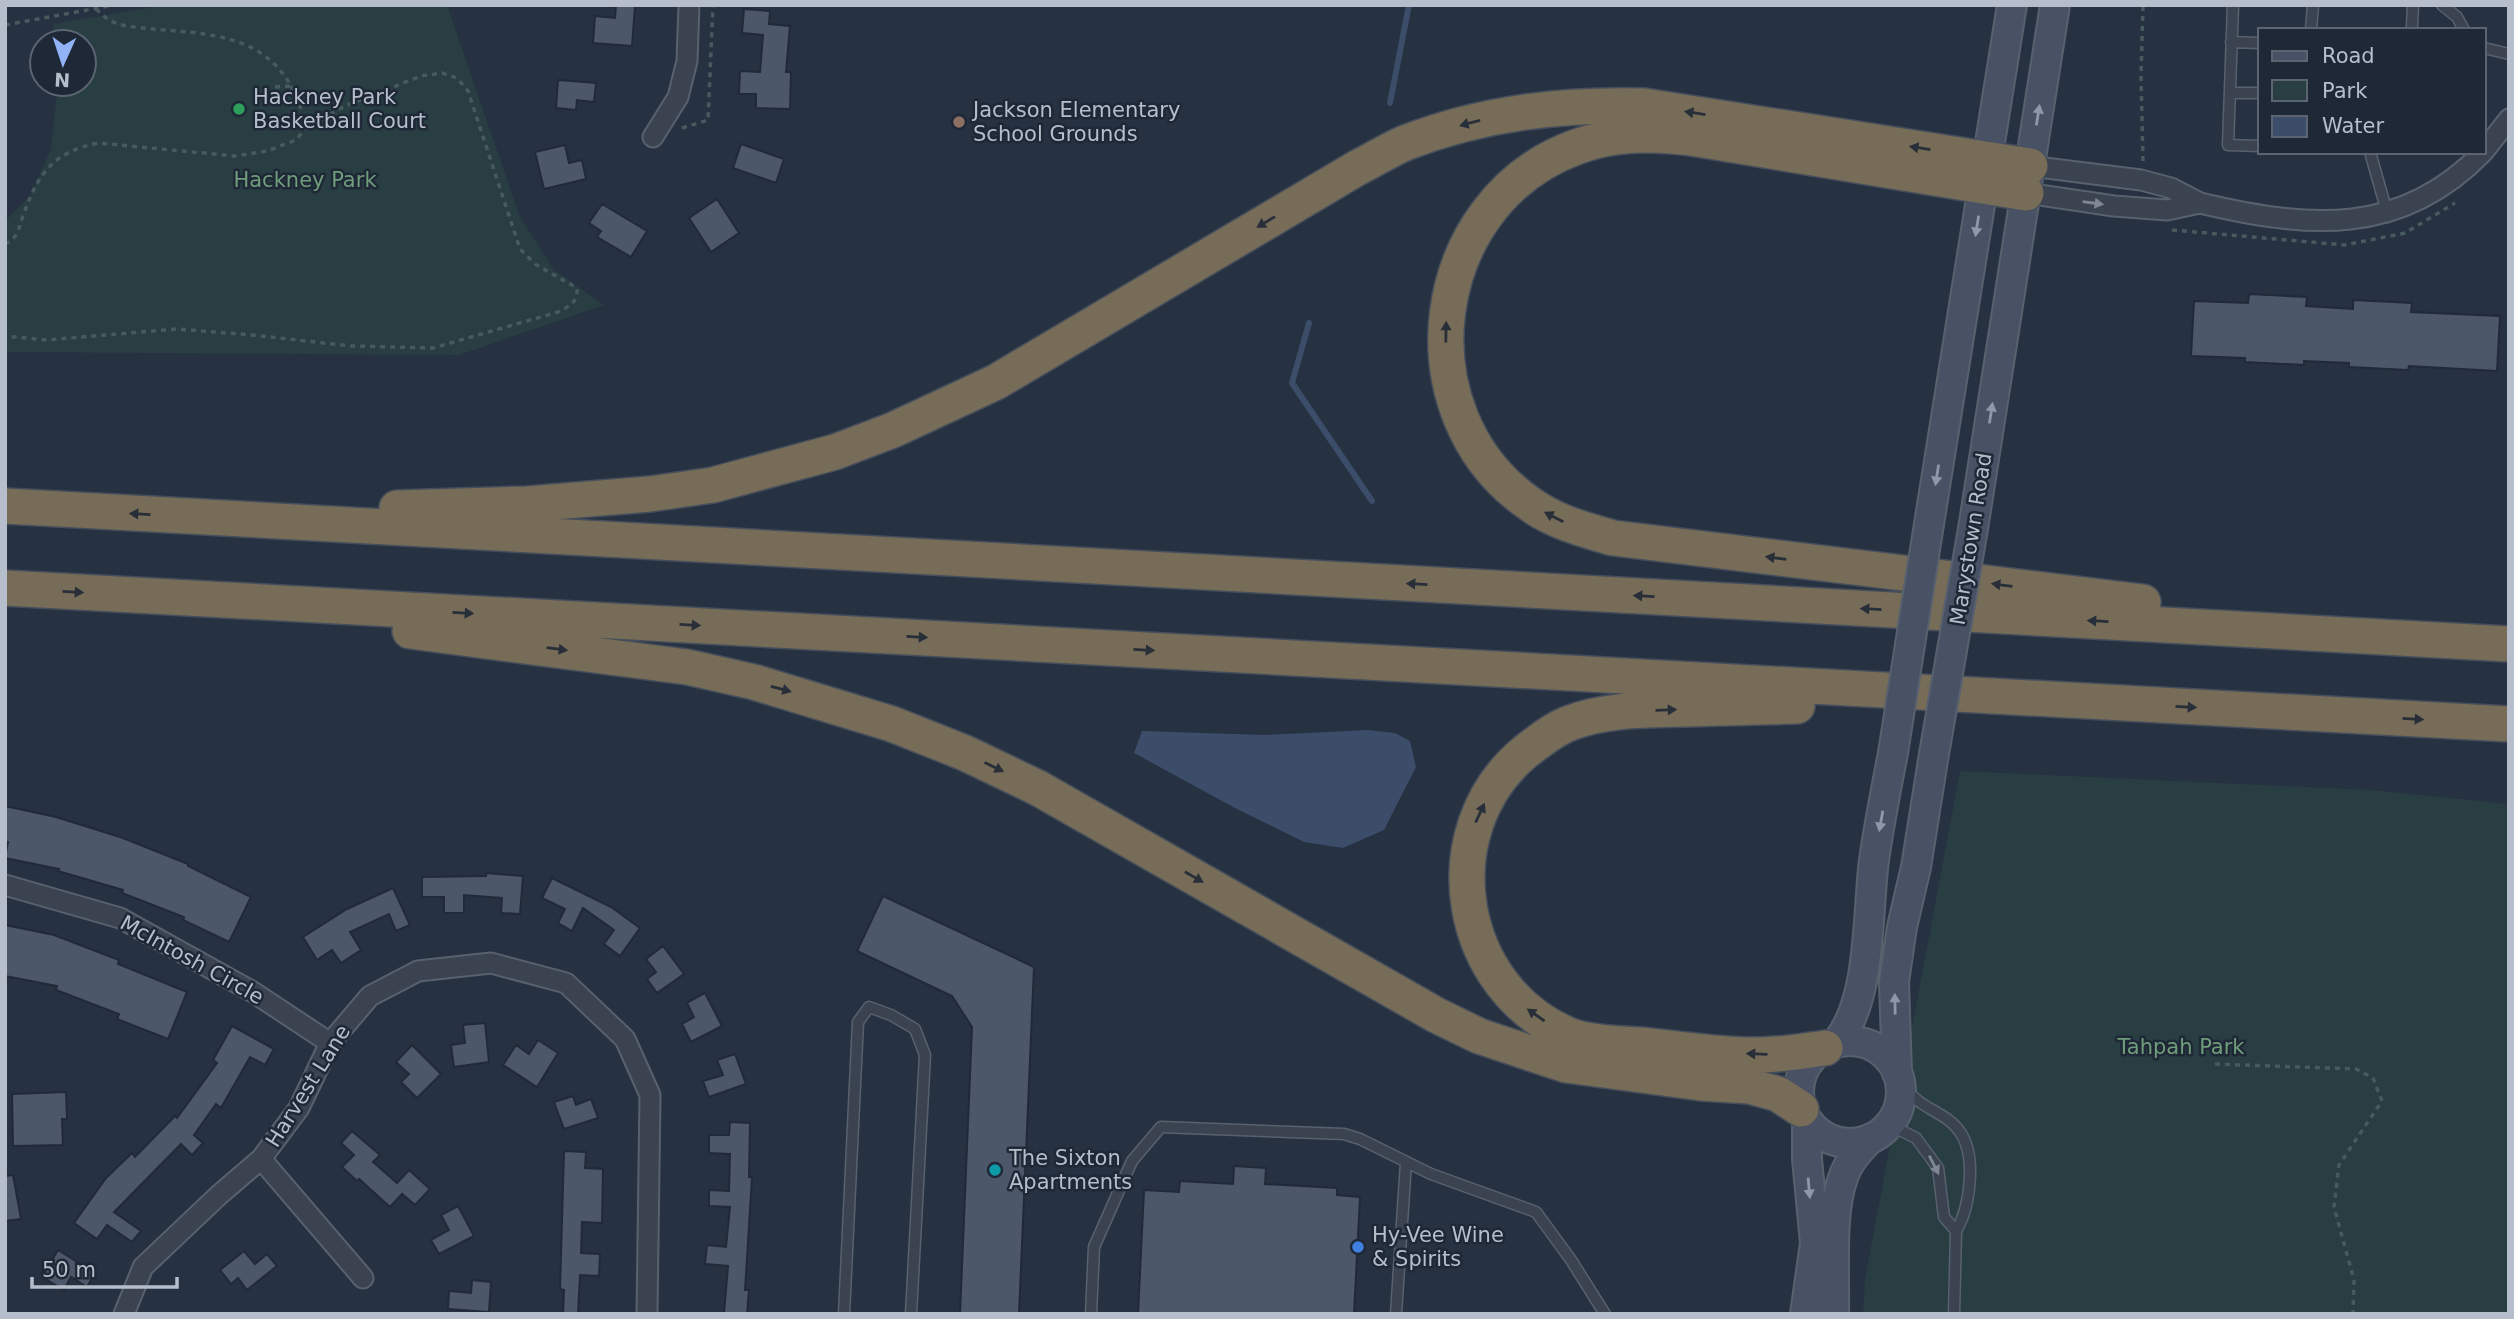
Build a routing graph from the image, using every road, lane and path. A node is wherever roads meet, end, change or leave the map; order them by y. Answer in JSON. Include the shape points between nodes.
{"nodes":[{"id":1,"x":115,"y":5,"type":"edge"},
{"id":2,"x":690,"y":5,"type":"edge"},
{"id":3,"x":2012,"y":5,"type":"edge"},
{"id":4,"x":2055,"y":5,"type":"edge"},
{"id":5,"x":2143,"y":5,"type":"edge"},
{"id":6,"x":2233,"y":5,"type":"edge"},
{"id":7,"x":2313,"y":5,"type":"edge"},
{"id":8,"x":2413,"y":5,"type":"edge"},
{"id":9,"x":2442,"y":5,"type":"edge"},
{"id":10,"x":96,"y":9,"type":"junction"},
{"id":11,"x":5,"y":25,"type":"edge"},
{"id":12,"x":2412,"y":26,"type":"dead end"},
{"id":13,"x":2311,"y":28,"type":"edge"},
{"id":14,"x":2462,"y":28,"type":"edge"},
{"id":15,"x":2231,"y":42,"type":"junction"},
{"id":16,"x":2258,"y":43,"type":"edge"},
{"id":17,"x":2486,"y":48,"type":"edge"},
{"id":18,"x":2509,"y":54,"type":"edge"},
{"id":19,"x":291,"y":86,"type":"junction"},
{"id":20,"x":273,"y":88,"type":"dead end"},
{"id":21,"x":2230,"y":93,"type":"junction"},
{"id":22,"x":2256,"y":93,"type":"dead end"},
{"id":23,"x":2509,"y":119,"type":"edge"},
{"id":24,"x":305,"y":129,"type":"junction"},
{"id":25,"x":653,"y":137,"type":"dead end"},
{"id":26,"x":2258,"y":146,"type":"edge"},
{"id":27,"x":2486,"y":149,"type":"edge"},
{"id":28,"x":2371,"y":154,"type":"edge"},
{"id":29,"x":2482,"y":154,"type":"edge"},
{"id":30,"x":1985,"y":172,"type":"junction"},
{"id":31,"x":2028,"y":180,"type":"junction"},
{"id":32,"x":2141,"y":180,"type":"junction"},
{"id":33,"x":2461,"y":197,"type":"dead end"},
{"id":34,"x":2200,"y":203,"type":"junction"},
{"id":35,"x":2388,"y":212,"type":"junction"},
{"id":36,"x":2163,"y":229,"type":"dead end"},
{"id":37,"x":5,"y":244,"type":"edge"},
{"id":38,"x":5,"y":336,"type":"edge"},
{"id":39,"x":5,"y":506,"type":"edge"},
{"id":40,"x":208,"y":518,"type":"junction"},
{"id":41,"x":5,"y":588,"type":"edge"},
{"id":42,"x":223,"y":600,"type":"junction"},
{"id":43,"x":2509,"y":637,"type":"edge"},
{"id":44,"x":2509,"y":644,"type":"edge"},
{"id":45,"x":2118,"y":703,"type":"junction"},
{"id":46,"x":2509,"y":724,"type":"edge"},
{"id":47,"x":5,"y":884,"type":"edge"},
{"id":48,"x":330,"y":1043,"type":"junction"},
{"id":49,"x":1830,"y":1045,"type":"junction"},
{"id":50,"x":2215,"y":1065,"type":"dead end"},
{"id":51,"x":1899,"y":1079,"type":"junction"},
{"id":52,"x":1804,"y":1114,"type":"junction"},
{"id":53,"x":1877,"y":1135,"type":"junction"},
{"id":54,"x":261,"y":1159,"type":"junction"},
{"id":55,"x":1406,"y":1162,"type":"junction"},
{"id":56,"x":1956,"y":1231,"type":"junction"},
{"id":57,"x":363,"y":1279,"type":"dead end"},
{"id":58,"x":124,"y":1314,"type":"edge"},
{"id":59,"x":647,"y":1314,"type":"edge"},
{"id":60,"x":844,"y":1314,"type":"edge"},
{"id":61,"x":911,"y":1314,"type":"edge"},
{"id":62,"x":1091,"y":1314,"type":"edge"},
{"id":63,"x":1396,"y":1314,"type":"edge"},
{"id":64,"x":1605,"y":1314,"type":"edge"},
{"id":65,"x":1805,"y":1314,"type":"edge"},
{"id":66,"x":1834,"y":1314,"type":"edge"},
{"id":67,"x":1954,"y":1314,"type":"edge"},
{"id":68,"x":2353,"y":1314,"type":"edge"}],
"edges":[{"from":1,"to":10,"type":"path"},
{"from":2,"to":25,"type":"street","via":[[687,61],[678,97]]},
{"from":3,"to":30,"type":"main road","name":"Marystown Road"},
{"from":31,"to":4,"type":"main road","name":"Marystown Road","one_way":true},
{"from":5,"to":32,"type":"path"},
{"from":6,"to":15,"type":"lane"},
{"from":7,"to":13,"type":"lane"},
{"from":8,"to":12,"type":"lane"},
{"from":9,"to":14,"type":"lane"},
{"from":10,"to":11,"type":"path"},
{"from":10,"to":19,"type":"path","via":[[117,24],[242,42],[267,55]]},
{"from":15,"to":16,"type":"lane"},
{"from":15,"to":21,"type":"lane"},
{"from":17,"to":18,"type":"lane"},
{"from":19,"to":20,"type":"path"},
{"from":19,"to":24,"type":"path"},
{"from":21,"to":22,"type":"lane"},
{"from":21,"to":26,"type":"lane","via":[[2228,145]]},
{"from":23,"to":27,"type":"street"},
{"from":24,"to":37,"type":"path","via":[[296,140],[235,156],[98,143],[76,147],[45,170],[18,232]]},
{"from":24,"to":38,"type":"path","via":[[345,106],[421,76],[442,73],[457,78],[468,91],[520,249],[535,264],[577,288],[574,303],[558,312],[433,348],[351,346],[177,329],[46,340]]},
{"from":28,"to":35,"type":"lane"},
{"from":29,"to":35,"type":"street","via":[[2433,192]]},
{"from":30,"to":31,"type":"highway"},
{"from":30,"to":40,"type":"highway","one_way":true,"via":[[1644,106],[1561,107],[1499,115],[1392,150],[996,382],[904,426],[835,452],[713,485],[650,494]]},
{"from":43,"to":30,"type":"highway","one_way":true,"via":[[2203,610],[1613,538],[1572,526],[1531,505],[1475,445],[1455,403],[1445,359],[1454,275],[1490,209],[1515,182],[1545,162],[1576,147],[1617,136],[1653,134]]},
{"from":30,"to":49,"type":"main road","name":"Marystown Road","one_way":true,"bridge":true,"via":[[1874,859],[1858,1001],[1847,1029]]},
{"from":31,"to":32,"type":"street"},
{"from":31,"to":34,"type":"street","one_way":true,"via":[[2114,206],[2167,210]]},
{"from":51,"to":31,"type":"main road","name":"Marystown Road","one_way":true,"bridge":true,"via":[[1894,982]]},
{"from":32,"to":34,"type":"street"},
{"from":33,"to":36,"type":"path","via":[[2406,233],[2345,245]]},
{"from":34,"to":35,"type":"street","via":[[2255,216],[2312,221],[2349,221]]},
{"from":40,"to":39,"type":"highway","one_way":true},
{"from":44,"to":40,"type":"highway","one_way":true},
{"from":41,"to":42,"type":"highway","one_way":true},
{"from":42,"to":45,"type":"highway","one_way":true},
{"from":42,"to":52,"type":"highway","one_way":true,"via":[[326,621],[687,667],[823,701],[965,753],[1038,788],[1479,1036],[1566,1065],[1749,1086],[1778,1094]]},
{"from":45,"to":46,"type":"highway","one_way":true},
{"from":49,"to":45,"type":"highway","one_way":true,"via":[[1775,1055],[1620,1044],[1573,1037],[1533,1015],[1501,983],[1480,949],[1470,917],[1467,884],[1476,821],[1512,763],[1569,723],[1638,710]]},
{"from":47,"to":48,"type":"street","name":"McIntosh Circle","via":[[120,918],[253,992]]},
{"from":48,"to":54,"type":"street","name":"Harvest Lane","via":[[299,1108]]},
{"from":48,"to":59,"type":"street","name":"Harvest Lane","via":[[370,996],[418,971],[491,963],[566,983],[625,1039],[650,1095]]},
{"from":49,"to":51,"type":"main road","via":[[1847,1041],[1870,1045],[1881,1052]]},
{"from":49,"to":52,"type":"main road","via":[[1815,1054],[1802,1073],[1798,1097]]},
{"from":50,"to":68,"type":"path","via":[[2356,1069],[2373,1078],[2382,1101],[2339,1165],[2333,1207],[2354,1280]]},
{"from":51,"to":53,"type":"main road","via":[[1897,1111]]},
{"from":51,"to":56,"type":"lane","via":[[1919,1102],[1961,1132],[1968,1152],[1970,1185],[1964,1218]]},
{"from":52,"to":53,"type":"main road","via":[[1814,1129],[1835,1141],[1859,1142]]},
{"from":52,"to":65,"type":"main road","one_way":true,"via":[[1815,1243]]},
{"from":53,"to":56,"type":"lane","one_way":true,"via":[[1900,1130],[1916,1138],[1938,1168],[1944,1217]]},
{"from":53,"to":66,"type":"main road","via":[[1854,1156],[1842,1179],[1836,1214]]},
{"from":54,"to":57,"type":"street"},
{"from":54,"to":58,"type":"street","name":"Harvest Lane","via":[[143,1267]]},
{"from":55,"to":62,"type":"lane","via":[[1344,1134],[1161,1127],[1132,1161],[1094,1247]]},
{"from":55,"to":63,"type":"lane"},
{"from":55,"to":64,"type":"lane","via":[[1536,1212]]},
{"from":56,"to":67,"type":"lane"},
{"from":60,"to":61,"type":"lane","via":[[858,1022],[869,1007],[915,1029],[925,1055]]}]}
